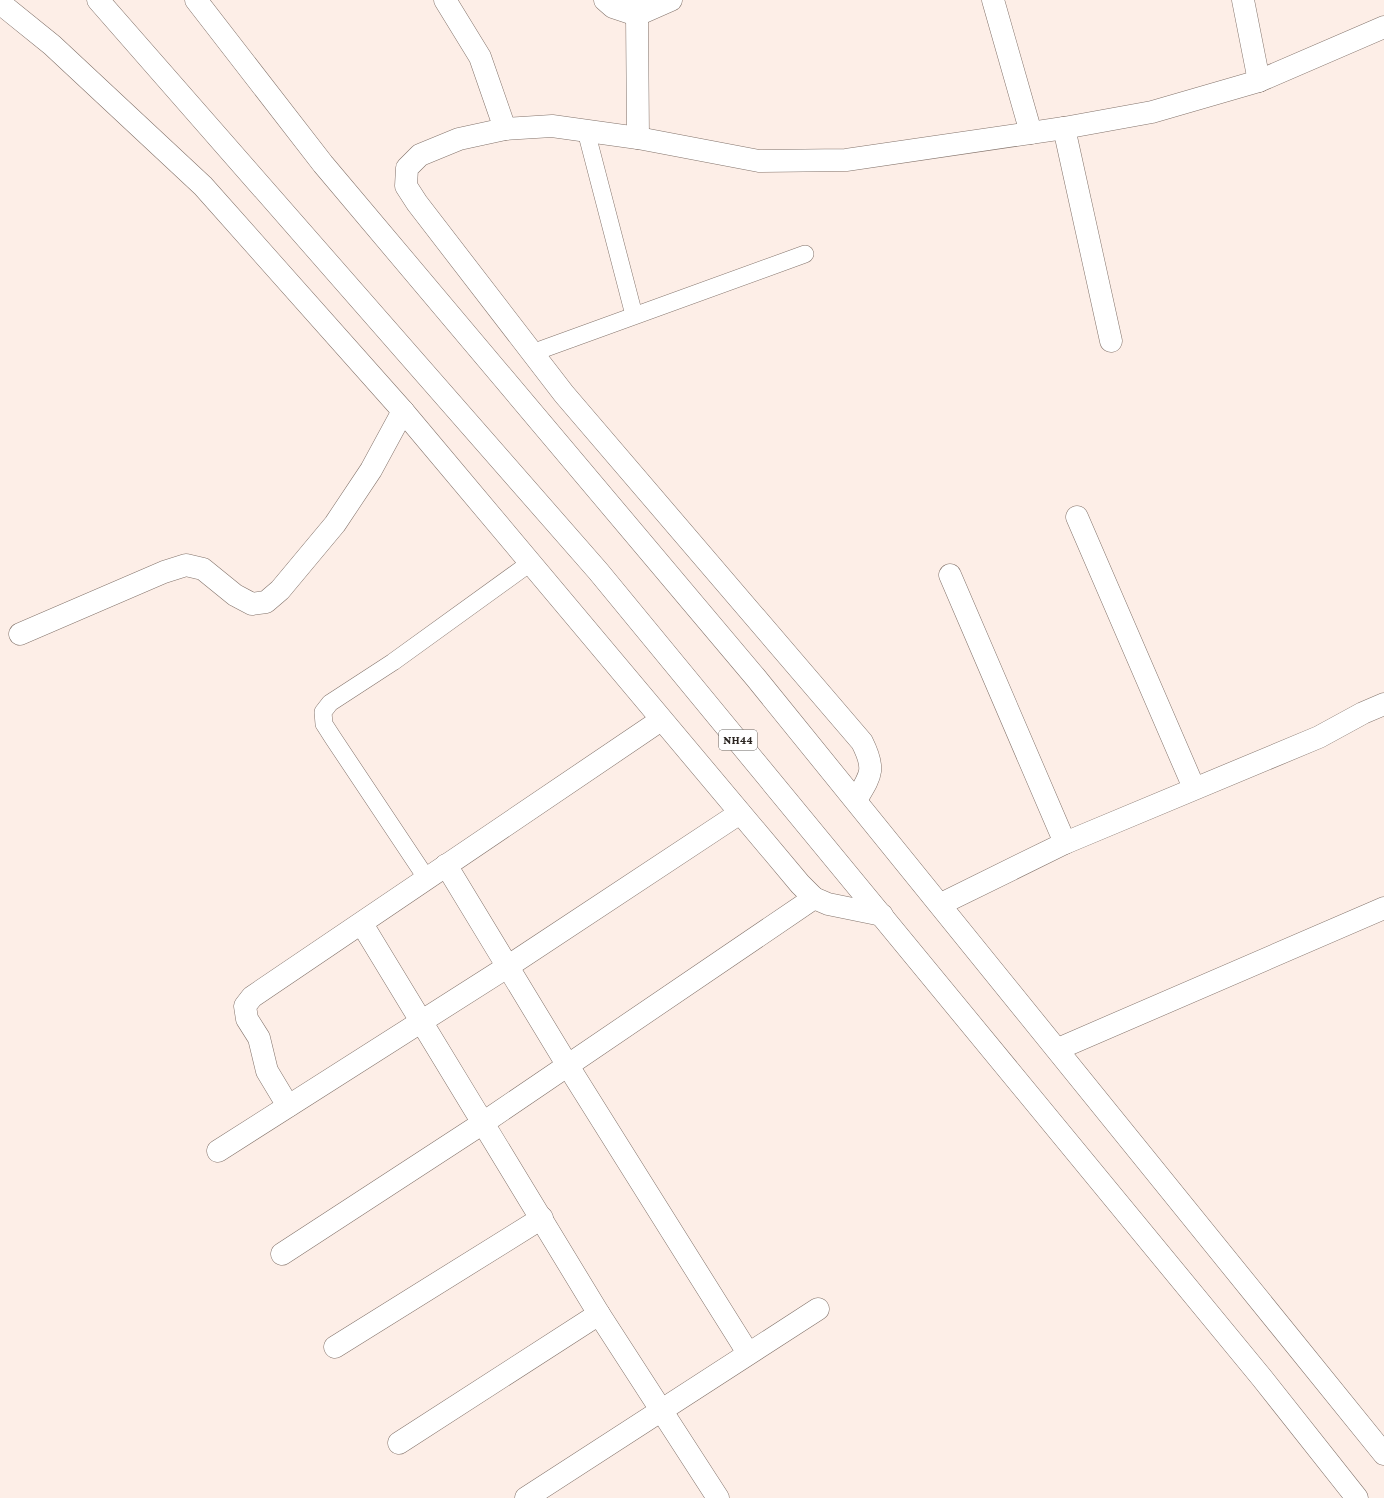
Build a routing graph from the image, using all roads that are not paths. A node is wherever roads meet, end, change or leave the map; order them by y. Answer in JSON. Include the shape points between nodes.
{"nodes":[{"id":1,"x":98,"y":0,"type":"edge"},
{"id":2,"x":196,"y":0,"type":"edge"},
{"id":3,"x":445,"y":0,"type":"edge"},
{"id":4,"x":605,"y":0,"type":"edge"},
{"id":5,"x":671,"y":0,"type":"edge"},
{"id":6,"x":993,"y":0,"type":"edge"},
{"id":7,"x":1243,"y":0,"type":"edge"},
{"id":8,"x":0,"y":3,"type":"edge"},
{"id":9,"x":635,"y":7,"type":"edge"},
{"id":10,"x":1384,"y":27,"type":"edge"},
{"id":11,"x":1259,"y":81,"type":"junction"},
{"id":12,"x":1064,"y":128,"type":"junction"},
{"id":13,"x":506,"y":129,"type":"junction"},
{"id":14,"x":586,"y":131,"type":"junction"},
{"id":15,"x":1031,"y":133,"type":"junction"},
{"id":16,"x":638,"y":138,"type":"junction"},
{"id":17,"x":805,"y":254,"type":"dead end"},
{"id":18,"x":634,"y":316,"type":"junction"},
{"id":19,"x":1111,"y":341,"type":"dead end"},
{"id":20,"x":532,"y":353,"type":"junction"},
{"id":21,"x":403,"y":411,"type":"junction"},
{"id":22,"x":1077,"y":517,"type":"dead end"},
{"id":23,"x":530,"y":563,"type":"junction"},
{"id":24,"x":950,"y":575,"type":"dead end"},
{"id":25,"x":20,"y":634,"type":"dead end"},
{"id":26,"x":1384,"y":704,"type":"edge"},
{"id":27,"x":661,"y":720,"type":"junction"},
{"id":28,"x":1194,"y":788,"type":"junction"},
{"id":29,"x":856,"y":800,"type":"junction"},
{"id":30,"x":740,"y":813,"type":"junction"},
{"id":31,"x":1065,"y":843,"type":"junction"},
{"id":32,"x":446,"y":865,"type":"junction"},
{"id":33,"x":427,"y":879,"type":"junction"},
{"id":34,"x":814,"y":898,"type":"junction"},
{"id":35,"x":941,"y":904,"type":"junction"},
{"id":36,"x":1384,"y":908,"type":"edge"},
{"id":37,"x":882,"y":915,"type":"junction"},
{"id":38,"x":362,"y":924,"type":"junction"},
{"id":39,"x":508,"y":967,"type":"junction"},
{"id":40,"x":422,"y":1021,"type":"junction"},
{"id":41,"x":1058,"y":1049,"type":"junction"},
{"id":42,"x":568,"y":1066,"type":"junction"},
{"id":43,"x":288,"y":1106,"type":"junction"},
{"id":44,"x":483,"y":1123,"type":"junction"},
{"id":45,"x":218,"y":1151,"type":"dead end"},
{"id":46,"x":542,"y":1218,"type":"junction"},
{"id":47,"x":282,"y":1254,"type":"dead end"},
{"id":48,"x":818,"y":1309,"type":"dead end"},
{"id":49,"x":599,"y":1314,"type":"junction"},
{"id":50,"x":336,"y":1347,"type":"dead end"},
{"id":51,"x":748,"y":1352,"type":"junction"},
{"id":52,"x":660,"y":1410,"type":"junction"},
{"id":53,"x":399,"y":1443,"type":"dead end"},
{"id":54,"x":1384,"y":1454,"type":"edge"},
{"id":55,"x":526,"y":1498,"type":"edge"},
{"id":56,"x":718,"y":1498,"type":"edge"},
{"id":57,"x":1357,"y":1498,"type":"edge"}],
"edges":[{"from":1,"to":37,"type":"main road","number":"NH44","via":[[598,571]]},
{"from":2,"to":29,"type":"main road","via":[[323,164]]},
{"from":3,"to":13,"type":"main road","via":[[480,57]]},
{"from":4,"to":9,"type":"main road","via":[[613,7]]},
{"from":5,"to":9,"type":"main road"},
{"from":6,"to":15,"type":"main road"},
{"from":7,"to":11,"type":"main road"},
{"from":8,"to":21,"type":"main road","via":[[52,45],[203,186]]},
{"from":9,"to":16,"type":"main road"},
{"from":10,"to":11,"type":"main road"},
{"from":11,"to":12,"type":"main road","via":[[1152,112]]},
{"from":12,"to":15,"type":"main road"},
{"from":12,"to":19,"type":"main road"},
{"from":13,"to":14,"type":"main road","via":[[552,126]]},
{"from":13,"to":20,"type":"main road","via":[[459,139],[420,155],[408,168],[406,186]]},
{"from":14,"to":16,"type":"main road"},
{"from":14,"to":18,"type":"lane"},
{"from":15,"to":16,"type":"main road","via":[[846,160],[759,162]]},
{"from":17,"to":18,"type":"lane"},
{"from":18,"to":20,"type":"lane"},
{"from":20,"to":29,"type":"main road","via":[[564,394],[862,742],[870,758],[870,776]]},
{"from":21,"to":23,"type":"main road"},
{"from":21,"to":25,"type":"main road","via":[[371,470],[335,524],[280,590],[266,602],[252,604],[235,595],[202,569],[186,566],[164,572]]},
{"from":22,"to":28,"type":"main road"},
{"from":23,"to":27,"type":"main road"},
{"from":23,"to":33,"type":"lane","via":[[393,662],[330,702],[323,712],[324,724]]},
{"from":24,"to":31,"type":"main road"},
{"from":26,"to":28,"type":"main road","via":[[1319,737]]},
{"from":27,"to":30,"type":"main road"},
{"from":27,"to":32,"type":"main road"},
{"from":28,"to":31,"type":"main road"},
{"from":29,"to":35,"type":"main road"},
{"from":30,"to":34,"type":"main road"},
{"from":30,"to":39,"type":"main road"},
{"from":31,"to":35,"type":"main road"},
{"from":32,"to":33,"type":"main road"},
{"from":32,"to":39,"type":"main road"},
{"from":33,"to":38,"type":"main road"},
{"from":34,"to":37,"type":"main road","via":[[828,904]]},
{"from":34,"to":42,"type":"main road"},
{"from":35,"to":41,"type":"main road"},
{"from":36,"to":41,"type":"main road"},
{"from":37,"to":57,"type":"main road","number":"NH44"},
{"from":38,"to":40,"type":"main road"},
{"from":38,"to":43,"type":"main road","via":[[252,997],[245,1006],[247,1019],[259,1038],[267,1070]]},
{"from":39,"to":40,"type":"main road"},
{"from":39,"to":42,"type":"main road"},
{"from":40,"to":43,"type":"main road"},
{"from":40,"to":44,"type":"main road"},
{"from":41,"to":54,"type":"main road"},
{"from":42,"to":44,"type":"main road"},
{"from":42,"to":51,"type":"main road"},
{"from":43,"to":45,"type":"main road"},
{"from":44,"to":46,"type":"main road"},
{"from":44,"to":47,"type":"main road"},
{"from":46,"to":49,"type":"main road"},
{"from":46,"to":50,"type":"main road"},
{"from":48,"to":51,"type":"main road"},
{"from":49,"to":52,"type":"main road"},
{"from":49,"to":53,"type":"main road"},
{"from":51,"to":52,"type":"main road"},
{"from":52,"to":55,"type":"main road"},
{"from":52,"to":56,"type":"main road"}]}
